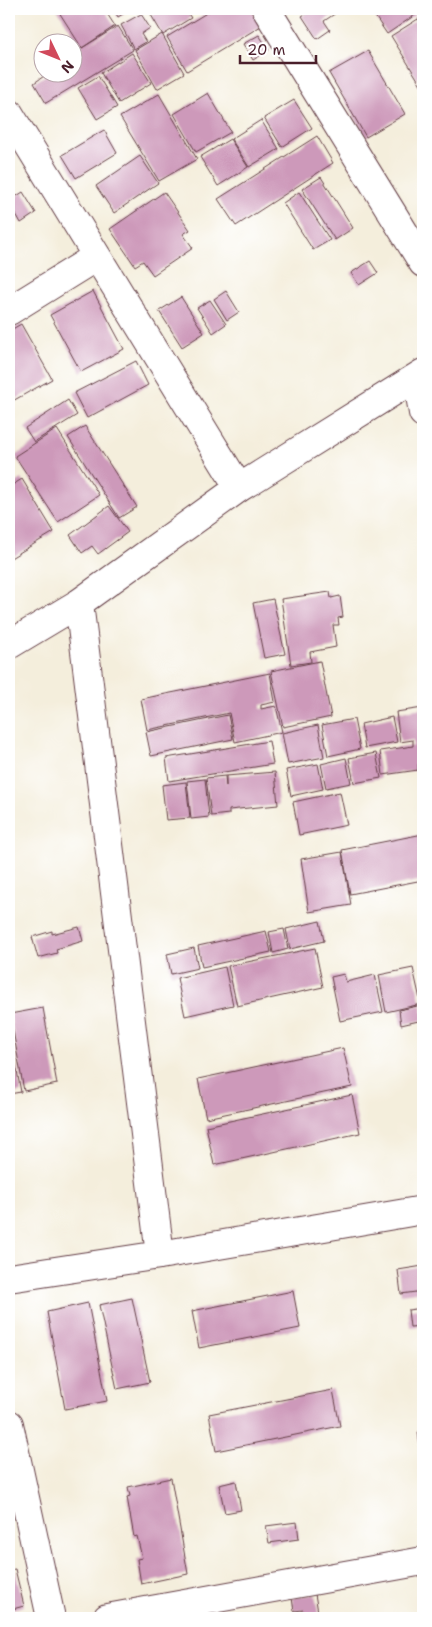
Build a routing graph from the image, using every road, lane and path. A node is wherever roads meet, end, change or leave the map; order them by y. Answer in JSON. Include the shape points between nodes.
{"nodes":[{"id":1,"x":266,"y":9,"type":"edge"},
{"id":2,"x":9,"y":113,"type":"edge"},
{"id":3,"x":96,"y":257,"type":"junction"},
{"id":4,"x":423,"y":263,"type":"edge"},
{"id":5,"x":9,"y":311,"type":"edge"},
{"id":6,"x":420,"y":376,"type":"edge"},
{"id":7,"x":423,"y":413,"type":"edge"},
{"id":8,"x":239,"y":488,"type":"junction"},
{"id":9,"x":79,"y":603,"type":"junction"},
{"id":10,"x":9,"y":645,"type":"edge"},
{"id":11,"x":423,"y":1210,"type":"edge"},
{"id":12,"x":160,"y":1256,"type":"junction"},
{"id":13,"x":9,"y":1278,"type":"edge"},
{"id":14,"x":9,"y":1424,"type":"edge"},
{"id":15,"x":423,"y":1561,"type":"edge"},
{"id":16,"x":51,"y":1618,"type":"edge"},
{"id":17,"x":107,"y":1618,"type":"edge"}],
"edges":[{"from":1,"to":4,"type":"street"},
{"from":2,"to":3,"type":"street"},
{"from":3,"to":5,"type":"street"},
{"from":3,"to":8,"type":"street"},
{"from":6,"to":7,"type":"street"},
{"from":6,"to":8,"type":"street"},
{"from":8,"to":9,"type":"street"},
{"from":9,"to":10,"type":"street"},
{"from":9,"to":12,"type":"street"},
{"from":11,"to":12,"type":"street"},
{"from":12,"to":13,"type":"street"},
{"from":14,"to":16,"type":"street"},
{"from":15,"to":17,"type":"street"}]}
